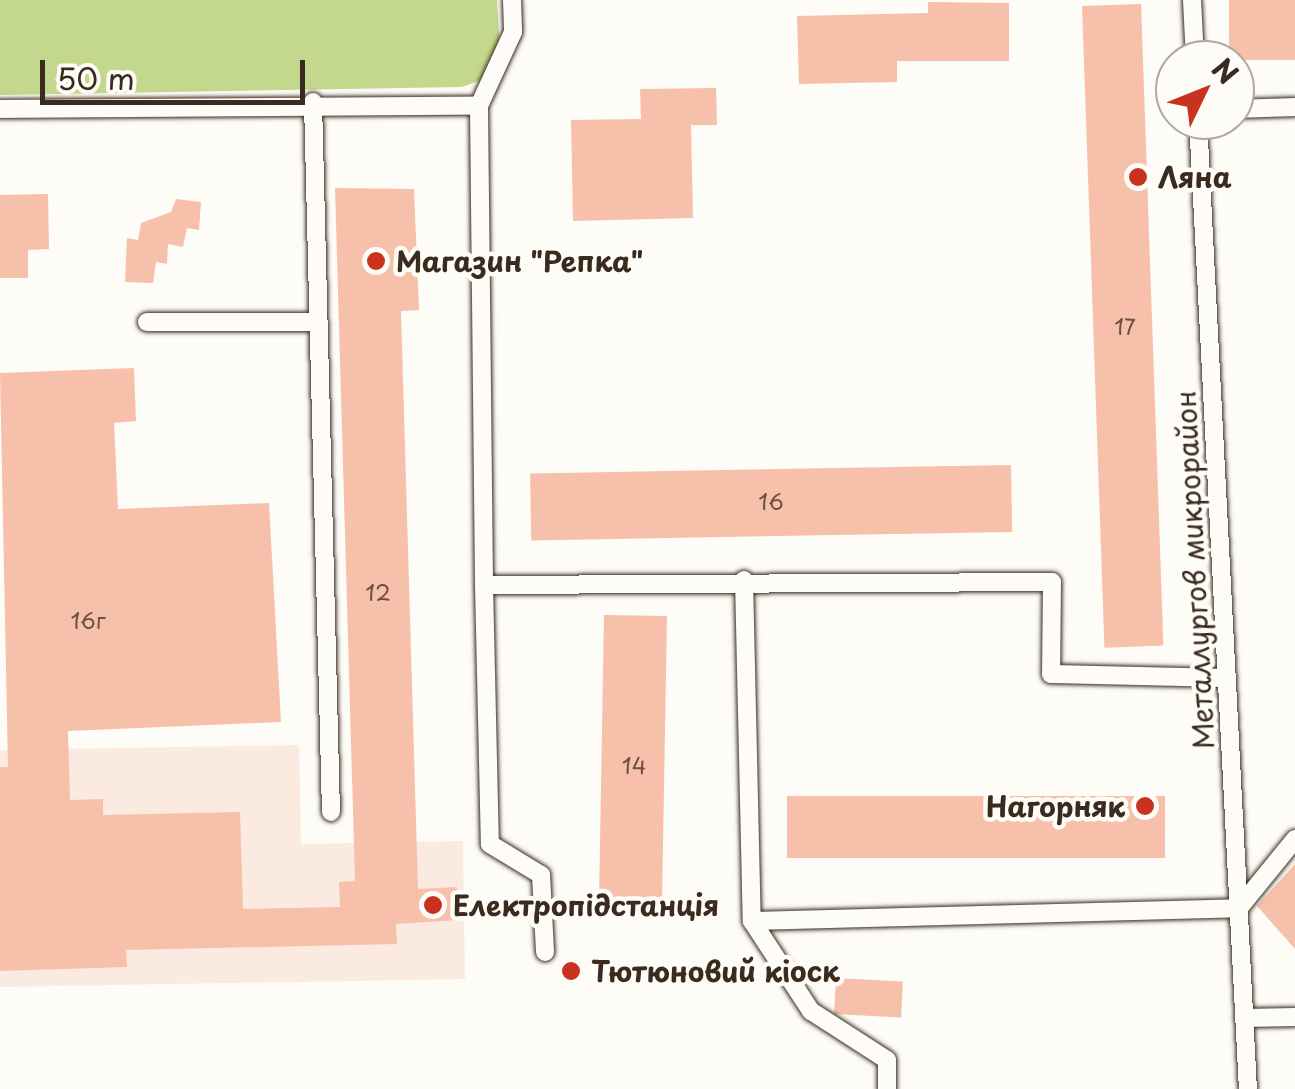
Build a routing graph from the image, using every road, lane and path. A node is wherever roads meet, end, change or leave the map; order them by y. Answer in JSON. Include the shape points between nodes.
{"nodes":[{"id":1,"x":512,"y":0,"type":"edge"},
{"id":2,"x":1192,"y":0,"type":"edge"},
{"id":3,"x":1194,"y":40,"type":"edge"},
{"id":4,"x":313,"y":102,"type":"junction"},
{"id":5,"x":479,"y":106,"type":"junction"},
{"id":6,"x":1295,"y":107,"type":"edge"},
{"id":7,"x":1255,"y":108,"type":"edge"},
{"id":8,"x":0,"y":109,"type":"edge"},
{"id":9,"x":1199,"y":140,"type":"edge"},
{"id":10,"x":148,"y":322,"type":"dead end"},
{"id":11,"x":316,"y":322,"type":"junction"},
{"id":12,"x":744,"y":580,"type":"junction"},
{"id":13,"x":484,"y":585,"type":"junction"},
{"id":14,"x":1227,"y":678,"type":"junction"},
{"id":15,"x":331,"y":812,"type":"dead end"},
{"id":16,"x":1295,"y":840,"type":"edge"},
{"id":17,"x":1239,"y":908,"type":"junction"},
{"id":18,"x":752,"y":921,"type":"junction"},
{"id":19,"x":544,"y":952,"type":"dead end"},
{"id":20,"x":1295,"y":1017,"type":"edge"},
{"id":21,"x":1244,"y":1018,"type":"junction"},
{"id":22,"x":887,"y":1089,"type":"edge"},
{"id":23,"x":1248,"y":1089,"type":"edge"}],
"edges":[{"from":1,"to":5,"type":"lane","via":[[513,32]]},
{"from":2,"to":3,"type":"lane"},
{"from":4,"to":5,"type":"lane"},
{"from":4,"to":8,"type":"lane"},
{"from":4,"to":11,"type":"lane"},
{"from":5,"to":13,"type":"lane"},
{"from":6,"to":7,"type":"lane"},
{"from":9,"to":14,"type":"lane","name":"Металлургов микрорайон"},
{"from":10,"to":11,"type":"lane"},
{"from":11,"to":15,"type":"lane"},
{"from":12,"to":13,"type":"lane"},
{"from":12,"to":14,"type":"lane","via":[[1052,582],[1051,674]]},
{"from":12,"to":18,"type":"lane"},
{"from":13,"to":19,"type":"lane","via":[[490,844],[541,875]]},
{"from":14,"to":17,"type":"lane","name":"Металлургов микрорайон"},
{"from":16,"to":17,"type":"lane"},
{"from":17,"to":18,"type":"lane"},
{"from":17,"to":21,"type":"lane","name":"Металлургов микрорайон"},
{"from":18,"to":22,"type":"lane","via":[[811,1011],[887,1060]]},
{"from":20,"to":21,"type":"lane"},
{"from":21,"to":23,"type":"lane","name":"Металлургов микрорайон"}]}
